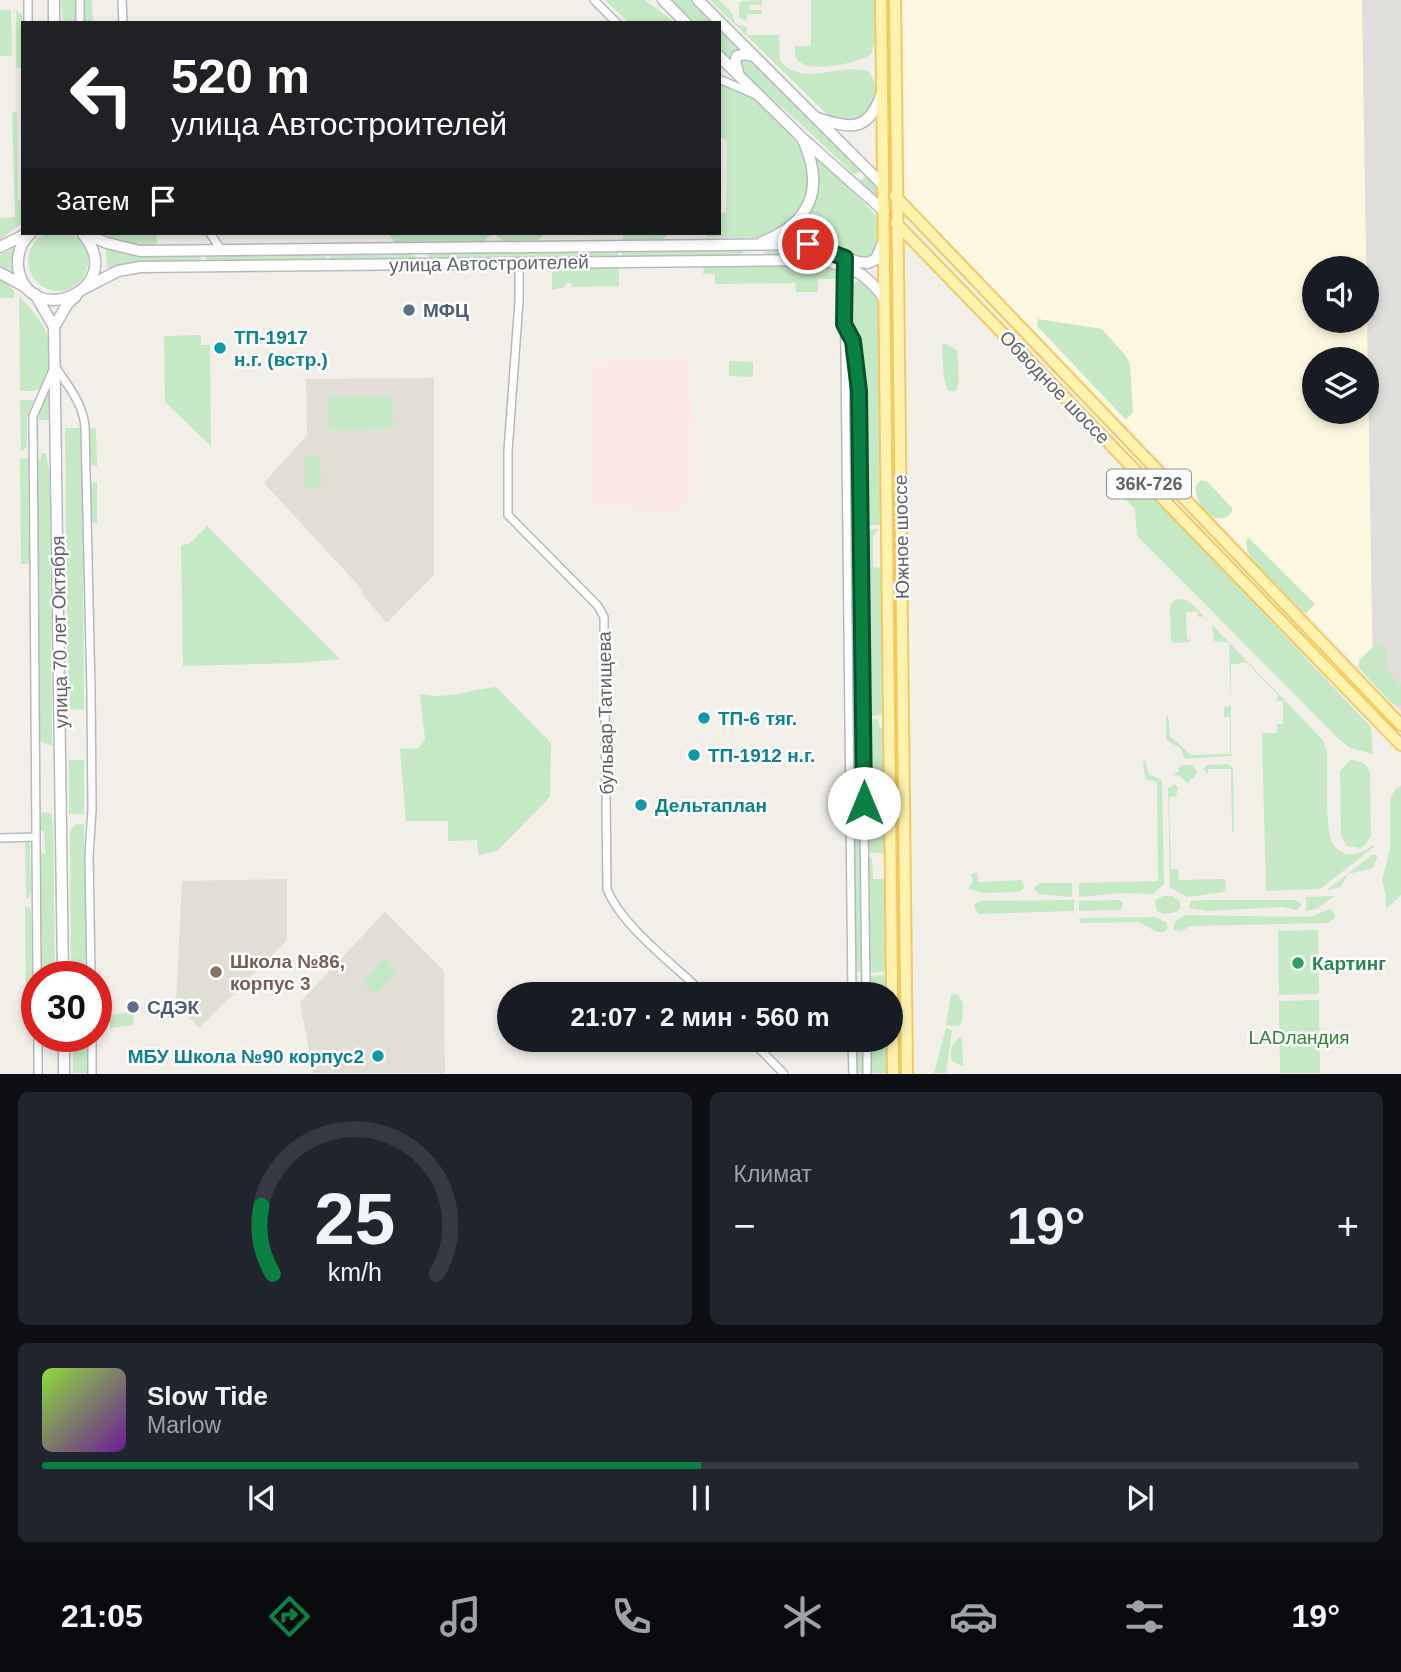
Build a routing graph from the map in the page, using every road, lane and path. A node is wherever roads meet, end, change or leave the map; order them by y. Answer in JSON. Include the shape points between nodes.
{"nodes":[{"id":1,"x":28,"y":0,"type":"edge"},
{"id":2,"x":54,"y":0,"type":"edge"},
{"id":3,"x":80,"y":0,"type":"edge"},
{"id":4,"x":122,"y":0,"type":"edge"},
{"id":5,"x":594,"y":0,"type":"edge"},
{"id":6,"x":663,"y":0,"type":"edge"},
{"id":7,"x":698,"y":0,"type":"edge"},
{"id":8,"x":881,"y":0,"type":"edge"},
{"id":9,"x":895,"y":0,"type":"edge"},
{"id":10,"x":28,"y":21,"type":"edge"},
{"id":11,"x":54,"y":21,"type":"edge"},
{"id":12,"x":80,"y":21,"type":"edge"},
{"id":13,"x":123,"y":21,"type":"edge"},
{"id":14,"x":615,"y":21,"type":"edge"},
{"id":15,"x":684,"y":21,"type":"edge"},
{"id":16,"x":719,"y":21,"type":"edge"},
{"id":17,"x":721,"y":23,"type":"edge"},
{"id":18,"x":754,"y":56,"type":"junction"},
{"id":19,"x":721,"y":58,"type":"edge"},
{"id":20,"x":742,"y":78,"type":"junction"},
{"id":21,"x":721,"y":80,"type":"edge"},
{"id":22,"x":882,"y":93,"type":"junction"},
{"id":23,"x":759,"y":96,"type":"junction"},
{"id":24,"x":816,"y":118,"type":"junction"},
{"id":25,"x":801,"y":137,"type":"junction"},
{"id":26,"x":863,"y":164,"type":"junction"},
{"id":27,"x":848,"y":179,"type":"junction"},
{"id":28,"x":883,"y":185,"type":"junction"},
{"id":29,"x":897,"y":197,"type":"junction"},
{"id":30,"x":884,"y":211,"type":"junction"},
{"id":31,"x":897,"y":223,"type":"junction"},
{"id":32,"x":26,"y":235,"type":"edge"},
{"id":33,"x":29,"y":235,"type":"edge"},
{"id":34,"x":85,"y":235,"type":"edge"},
{"id":35,"x":88,"y":235,"type":"edge"},
{"id":36,"x":211,"y":235,"type":"edge"},
{"id":37,"x":884,"y":243,"type":"junction"},
{"id":38,"x":751,"y":245,"type":"junction"},
{"id":39,"x":0,"y":247,"type":"edge"},
{"id":40,"x":421,"y":249,"type":"junction"},
{"id":41,"x":222,"y":251,"type":"junction"},
{"id":42,"x":747,"y":260,"type":"junction"},
{"id":43,"x":845,"y":262,"type":"junction"},
{"id":44,"x":519,"y":263,"type":"junction"},
{"id":45,"x":421,"y":264,"type":"junction"},
{"id":46,"x":0,"y":273,"type":"edge"},
{"id":47,"x":81,"y":291,"type":"junction"},
{"id":48,"x":33,"y":292,"type":"junction"},
{"id":49,"x":884,"y":298,"type":"junction"},
{"id":50,"x":844,"y":324,"type":"junction"},
{"id":51,"x":54,"y":327,"type":"junction"},
{"id":52,"x":55,"y":366,"type":"junction"},
{"id":53,"x":1401,"y":725,"type":"edge"},
{"id":54,"x":1401,"y":745,"type":"edge"},
{"id":55,"x":36,"y":837,"type":"junction"},
{"id":56,"x":0,"y":838,"type":"edge"},
{"id":57,"x":37,"y":961,"type":"edge"},
{"id":58,"x":63,"y":961,"type":"edge"},
{"id":59,"x":91,"y":961,"type":"edge"},
{"id":60,"x":692,"y":982,"type":"edge"},
{"id":61,"x":852,"y":982,"type":"edge"},
{"id":62,"x":866,"y":982,"type":"edge"},
{"id":63,"x":38,"y":1052,"type":"edge"},
{"id":64,"x":64,"y":1052,"type":"edge"},
{"id":65,"x":92,"y":1052,"type":"edge"},
{"id":66,"x":763,"y":1052,"type":"edge"},
{"id":67,"x":852,"y":1052,"type":"edge"},
{"id":68,"x":867,"y":1052,"type":"edge"},
{"id":69,"x":38,"y":1073,"type":"edge"},
{"id":70,"x":64,"y":1073,"type":"edge"},
{"id":71,"x":92,"y":1073,"type":"edge"},
{"id":72,"x":784,"y":1073,"type":"edge"},
{"id":73,"x":853,"y":1073,"type":"edge"},
{"id":74,"x":867,"y":1073,"type":"edge"},
{"id":75,"x":892,"y":1073,"type":"edge"},
{"id":76,"x":907,"y":1073,"type":"edge"}],
"edges":[{"from":1,"to":10,"type":"street"},
{"from":2,"to":11,"type":"main road"},
{"from":3,"to":12,"type":"street"},
{"from":4,"to":13,"type":"street"},
{"from":5,"to":14,"type":"street"},
{"from":6,"to":15,"type":"main road"},
{"from":7,"to":16,"type":"main road"},
{"from":8,"to":22,"type":"main road","name":"Южное шоссе"},
{"from":9,"to":29,"type":"main road","name":"Южное шоссе"},
{"from":17,"to":18,"type":"main road"},
{"from":18,"to":20,"type":"main road","via":[[736,59]]},
{"from":18,"to":24,"type":"main road"},
{"from":19,"to":20,"type":"main road"},
{"from":20,"to":23,"type":"main road"},
{"from":21,"to":23,"type":"street"},
{"from":22,"to":24,"type":"main road","via":[[873,114],[859,125],[847,127]]},
{"from":22,"to":28,"type":"main road","name":"Южное шоссе"},
{"from":23,"to":25,"type":"main road"},
{"from":24,"to":26,"type":"main road"},
{"from":25,"to":27,"type":"main road"},
{"from":25,"to":38,"type":"main road","name":"улица Автостроителей","via":[[813,168],[808,207],[785,231]]},
{"from":26,"to":27,"type":"main road","via":[[862,176]]},
{"from":26,"to":28,"type":"main road"},
{"from":27,"to":30,"type":"main road"},
{"from":28,"to":29,"type":"main road","name":"Обводное шоссе"},
{"from":28,"to":30,"type":"main road","name":"Южное шоссе"},
{"from":29,"to":31,"type":"main road","name":"Южное шоссе"},
{"from":29,"to":53,"type":"main road","name":"Обводное шоссе","number":"36К-726"},
{"from":30,"to":31,"type":"main road","name":"Обводное шоссе","number":"36К-726"},
{"from":30,"to":37,"type":"main road","name":"Южное шоссе"},
{"from":31,"to":54,"type":"main road","name":"Обводное шоссе","number":"36К-726"},
{"from":31,"to":76,"type":"main road","name":"Южное шоссе"},
{"from":32,"to":39,"type":"main road"},
{"from":33,"to":48,"type":"main road","name":"улица 70 лет Октября","via":[[18,260],[23,282]]},
{"from":34,"to":47,"type":"main road","via":[[95,266]]},
{"from":35,"to":41,"type":"main road","name":"улица Автостроителей","via":[[140,251]]},
{"from":36,"to":41,"type":"street"},
{"from":37,"to":43,"type":"main road","name":"улица Автостроителей","via":[[872,261]]},
{"from":37,"to":49,"type":"main road","name":"Южное шоссе"},
{"from":38,"to":40,"type":"main road","name":"улица Автостроителей"},
{"from":38,"to":42,"type":"main road"},
{"from":38,"to":43,"type":"main road","name":"улица Автостроителей","via":[[808,244]]},
{"from":40,"to":41,"type":"main road","name":"улица Автостроителей"},
{"from":40,"to":45,"type":"main road"},
{"from":42,"to":43,"type":"main road","name":"улица Автостроителей"},
{"from":42,"to":44,"type":"main road","name":"улица Автостроителей"},
{"from":43,"to":49,"type":"main road","name":"улица Автостроителей","via":[[871,280]]},
{"from":43,"to":50,"type":"street"},
{"from":44,"to":45,"type":"main road","name":"улица Автостроителей"},
{"from":44,"to":60,"type":"street","name":"бульвар Татищева","via":[[508,515],[598,606],[604,618],[607,890],[626,919]]},
{"from":45,"to":47,"type":"main road","name":"улица Автостроителей","via":[[140,267],[118,271]]},
{"from":46,"to":48,"type":"main road"},
{"from":47,"to":48,"type":"main road","via":[[58,300]]},
{"from":47,"to":51,"type":"main road"},
{"from":48,"to":51,"type":"main road","name":"улица 70 лет Октября"},
{"from":49,"to":75,"type":"main road","name":"Южное шоссе"},
{"from":50,"to":61,"type":"street"},
{"from":50,"to":62,"type":"street","via":[[853,341],[859,391]]},
{"from":51,"to":52,"type":"main road","name":"улица 70 лет Октября"},
{"from":52,"to":55,"type":"street","via":[[33,416]]},
{"from":52,"to":58,"type":"main road","name":"улица 70 лет Октября"},
{"from":52,"to":59,"type":"street","via":[[83,410],[85,427]]},
{"from":55,"to":56,"type":"street"},
{"from":55,"to":57,"type":"street"},
{"from":63,"to":69,"type":"street"},
{"from":64,"to":70,"type":"main road"},
{"from":65,"to":71,"type":"street"},
{"from":66,"to":72,"type":"street"},
{"from":67,"to":73,"type":"street"},
{"from":68,"to":74,"type":"street"}]}
